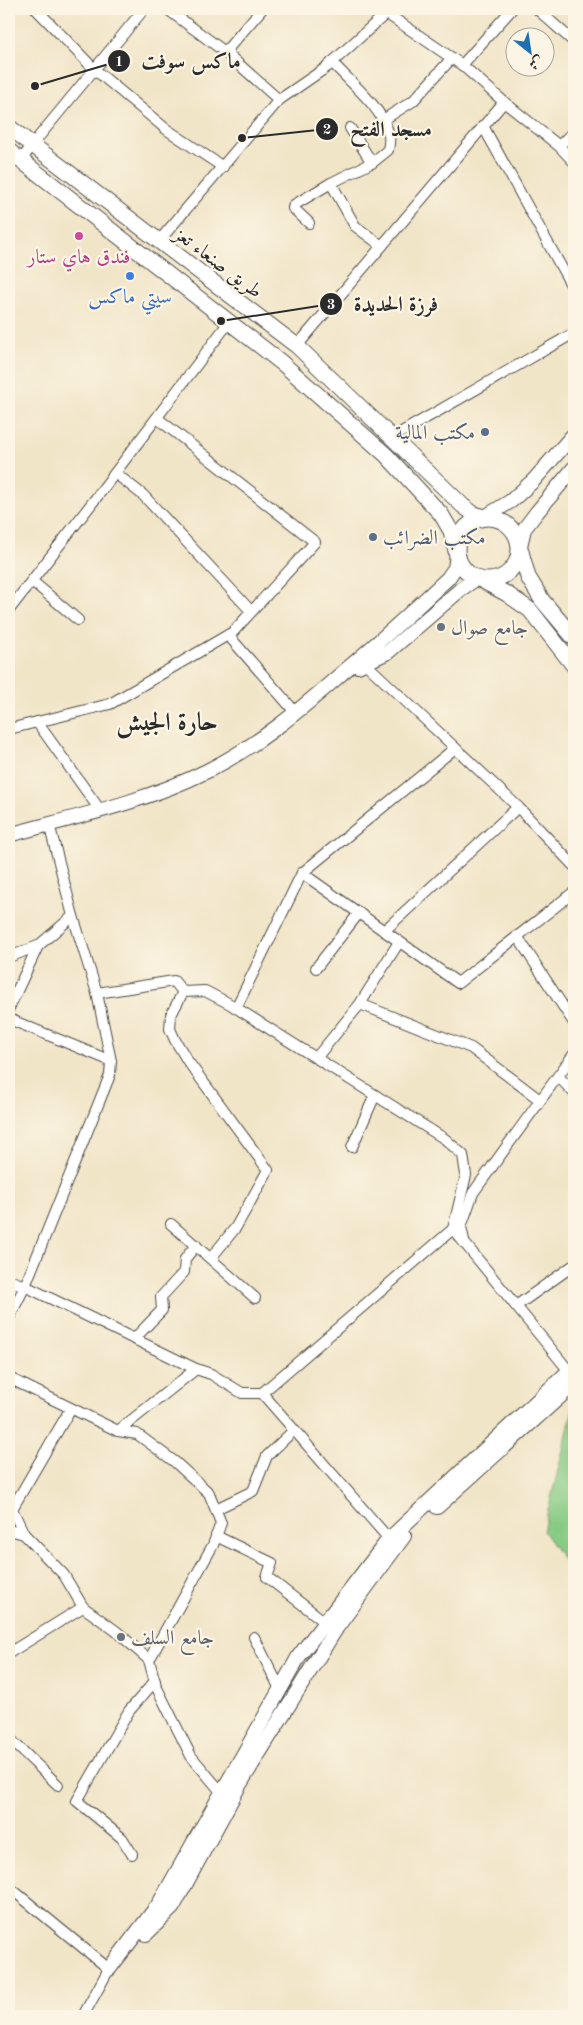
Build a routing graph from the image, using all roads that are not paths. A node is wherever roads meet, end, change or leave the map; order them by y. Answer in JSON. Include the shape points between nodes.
{"nodes":[{"id":1,"x":36,"y":9,"type":"edge"},
{"id":2,"x":144,"y":9,"type":"edge"},
{"id":3,"x":166,"y":9,"type":"edge"},
{"id":4,"x":262,"y":9,"type":"edge"},
{"id":5,"x":512,"y":9,"type":"edge"},
{"id":6,"x":537,"y":9,"type":"edge"},
{"id":7,"x":386,"y":11,"type":"edge"},
{"id":8,"x":574,"y":42,"type":"edge"},
{"id":9,"x":225,"y":52,"type":"junction"},
{"id":10,"x":452,"y":58,"type":"junction"},
{"id":11,"x":332,"y":62,"type":"junction"},
{"id":12,"x":462,"y":65,"type":"junction"},
{"id":13,"x":94,"y":69,"type":"junction"},
{"id":14,"x":279,"y":100,"type":"junction"},
{"id":15,"x":504,"y":102,"type":"junction"},
{"id":16,"x":383,"y":120,"type":"junction"},
{"id":17,"x":483,"y":126,"type":"junction"},
{"id":18,"x":9,"y":127,"type":"edge"},
{"id":19,"x":350,"y":128,"type":"dead end"},
{"id":20,"x":574,"y":131,"type":"edge"},
{"id":21,"x":32,"y":145,"type":"junction"},
{"id":22,"x":559,"y":146,"type":"junction"},
{"id":23,"x":9,"y":151,"type":"edge"},
{"id":24,"x":21,"y":160,"type":"junction"},
{"id":25,"x":574,"y":162,"type":"edge"},
{"id":26,"x":372,"y":163,"type":"junction"},
{"id":27,"x":223,"y":168,"type":"junction"},
{"id":28,"x":331,"y":183,"type":"junction"},
{"id":29,"x":309,"y":222,"type":"dead end"},
{"id":30,"x":159,"y":241,"type":"junction"},
{"id":31,"x":382,"y":246,"type":"junction"},
{"id":32,"x":574,"y":290,"type":"edge"},
{"id":33,"x":229,"y":322,"type":"junction"},
{"id":34,"x":574,"y":333,"type":"edge"},
{"id":35,"x":297,"y":346,"type":"junction"},
{"id":36,"x":157,"y":418,"type":"junction"},
{"id":37,"x":574,"y":434,"type":"edge"},
{"id":38,"x":393,"y":437,"type":"junction"},
{"id":39,"x":574,"y":468,"type":"edge"},
{"id":40,"x":115,"y":474,"type":"junction"},
{"id":41,"x":485,"y":517,"type":"junction"},
{"id":42,"x":520,"y":546,"type":"junction"},
{"id":43,"x":457,"y":554,"type":"junction"},
{"id":44,"x":477,"y":578,"type":"junction"},
{"id":45,"x":32,"y":581,"type":"junction"},
{"id":46,"x":9,"y":610,"type":"edge"},
{"id":47,"x":251,"y":611,"type":"junction"},
{"id":48,"x":78,"y":620,"type":"dead end"},
{"id":49,"x":228,"y":635,"type":"junction"},
{"id":50,"x":574,"y":638,"type":"edge"},
{"id":51,"x":364,"y":663,"type":"junction"},
{"id":52,"x":574,"y":666,"type":"edge"},
{"id":53,"x":344,"y":672,"type":"junction"},
{"id":54,"x":296,"y":713,"type":"junction"},
{"id":55,"x":37,"y":722,"type":"junction"},
{"id":56,"x":9,"y":730,"type":"edge"},
{"id":57,"x":454,"y":748,"type":"junction"},
{"id":58,"x":518,"y":807,"type":"junction"},
{"id":59,"x":100,"y":810,"type":"junction"},
{"id":60,"x":49,"y":824,"type":"junction"},
{"id":61,"x":9,"y":835,"type":"edge"},
{"id":62,"x":574,"y":866,"type":"edge"},
{"id":63,"x":302,"y":873,"type":"junction"},
{"id":64,"x":574,"y":892,"type":"edge"},
{"id":65,"x":359,"y":913,"type":"junction"},
{"id":66,"x":73,"y":916,"type":"junction"},
{"id":67,"x":384,"y":931,"type":"junction"},
{"id":68,"x":518,"y":936,"type":"junction"},
{"id":69,"x":399,"y":942,"type":"junction"},
{"id":70,"x":38,"y":946,"type":"junction"},
{"id":71,"x":9,"y":957,"type":"edge"},
{"id":72,"x":316,"y":968,"type":"dead end"},
{"id":73,"x":183,"y":992,"type":"junction"},
{"id":74,"x":97,"y":993,"type":"junction"},
{"id":75,"x":360,"y":1004,"type":"junction"},
{"id":76,"x":9,"y":1008,"type":"edge"},
{"id":77,"x":236,"y":1008,"type":"junction"},
{"id":78,"x":9,"y":1019,"type":"edge"},
{"id":79,"x":574,"y":1023,"type":"edge"},
{"id":80,"x":574,"y":1054,"type":"edge"},
{"id":81,"x":316,"y":1058,"type":"junction"},
{"id":82,"x":111,"y":1061,"type":"junction"},
{"id":83,"x":558,"y":1076,"type":"junction"},
{"id":84,"x":574,"y":1093,"type":"edge"},
{"id":85,"x":375,"y":1095,"type":"junction"},
{"id":86,"x":540,"y":1100,"type":"junction"},
{"id":87,"x":352,"y":1147,"type":"dead end"},
{"id":88,"x":171,"y":1224,"type":"dead end"},
{"id":89,"x":453,"y":1228,"type":"junction"},
{"id":90,"x":466,"y":1244,"type":"junction"},
{"id":91,"x":196,"y":1245,"type":"junction"},
{"id":92,"x":211,"y":1258,"type":"junction"},
{"id":93,"x":574,"y":1265,"type":"edge"},
{"id":94,"x":9,"y":1280,"type":"edge"},
{"id":95,"x":25,"y":1286,"type":"junction"},
{"id":96,"x":255,"y":1298,"type":"dead end"},
{"id":97,"x":516,"y":1306,"type":"junction"},
{"id":98,"x":9,"y":1318,"type":"edge"},
{"id":99,"x":134,"y":1339,"type":"junction"},
{"id":100,"x":196,"y":1369,"type":"junction"},
{"id":101,"x":573,"y":1374,"type":"edge"},
{"id":102,"x":9,"y":1378,"type":"edge"},
{"id":103,"x":262,"y":1394,"type":"junction"},
{"id":104,"x":71,"y":1408,"type":"junction"},
{"id":105,"x":294,"y":1430,"type":"junction"},
{"id":106,"x":118,"y":1431,"type":"junction"},
{"id":107,"x":216,"y":1509,"type":"junction"},
{"id":108,"x":9,"y":1530,"type":"edge"},
{"id":109,"x":24,"y":1534,"type":"junction"},
{"id":110,"x":216,"y":1536,"type":"junction"},
{"id":111,"x":389,"y":1539,"type":"junction"},
{"id":112,"x":83,"y":1607,"type":"junction"},
{"id":113,"x":325,"y":1622,"type":"junction"},
{"id":114,"x":254,"y":1637,"type":"dead end"},
{"id":115,"x":9,"y":1652,"type":"edge"},
{"id":116,"x":149,"y":1660,"type":"junction"},
{"id":117,"x":154,"y":1681,"type":"junction"},
{"id":118,"x":280,"y":1689,"type":"junction"},
{"id":119,"x":9,"y":1738,"type":"edge"},
{"id":120,"x":58,"y":1785,"type":"dead end"},
{"id":121,"x":222,"y":1793,"type":"junction"},
{"id":122,"x":132,"y":1854,"type":"dead end"},
{"id":123,"x":9,"y":1887,"type":"edge"},
{"id":124,"x":109,"y":1969,"type":"junction"},
{"id":125,"x":83,"y":2016,"type":"edge"}],
"edges":[{"from":1,"to":13,"type":"street"},
{"from":2,"to":13,"type":"street"},
{"from":3,"to":9,"type":"street"},
{"from":4,"to":9,"type":"street"},
{"from":5,"to":12,"type":"street"},
{"from":6,"to":8,"type":"street"},
{"from":7,"to":10,"type":"street"},
{"from":7,"to":11,"type":"street"},
{"from":9,"to":14,"type":"street"},
{"from":10,"to":12,"type":"street"},
{"from":10,"to":16,"type":"street","via":[[413,101]]},
{"from":11,"to":14,"type":"street"},
{"from":11,"to":16,"type":"street"},
{"from":12,"to":15,"type":"street"},
{"from":13,"to":21,"type":"street"},
{"from":13,"to":27,"type":"street","via":[[166,129]]},
{"from":14,"to":27,"type":"street"},
{"from":15,"to":17,"type":"street"},
{"from":15,"to":22,"type":"street"},
{"from":16,"to":26,"type":"street","via":[[390,137],[388,150]]},
{"from":17,"to":31,"type":"street"},
{"from":17,"to":32,"type":"street"},
{"from":18,"to":21,"type":"highway","name":"طريق صنعاء تعز"},
{"from":19,"to":26,"type":"street"},
{"from":20,"to":22,"type":"street"},
{"from":21,"to":24,"type":"street"},
{"from":21,"to":30,"type":"highway","name":"طريق صنعاء تعز"},
{"from":22,"to":25,"type":"street"},
{"from":23,"to":24,"type":"highway","name":"طريق صنعاء تعز"},
{"from":24,"to":33,"type":"highway","name":"طريق صنعاء تعز"},
{"from":26,"to":28,"type":"street"},
{"from":27,"to":30,"type":"street"},
{"from":28,"to":29,"type":"street","via":[[293,208]]},
{"from":28,"to":31,"type":"street","via":[[355,226]]},
{"from":30,"to":35,"type":"highway","name":"طريق صنعاء تعز"},
{"from":31,"to":35,"type":"street"},
{"from":33,"to":36,"type":"street"},
{"from":33,"to":43,"type":"highway","name":"طريق صنعاء تعز","via":[[282,363],[386,454],[441,514],[451,531]]},
{"from":34,"to":38,"type":"street"},
{"from":35,"to":38,"type":"highway","name":"طريق صنعاء تعز"},
{"from":36,"to":40,"type":"street"},
{"from":36,"to":47,"type":"street","via":[[314,542]]},
{"from":37,"to":41,"type":"main road","via":[[512,501]]},
{"from":38,"to":41,"type":"highway","name":"طريق صنعاء تعز","via":[[463,506]]},
{"from":39,"to":42,"type":"main road","via":[[524,529]]},
{"from":40,"to":45,"type":"street"},
{"from":40,"to":47,"type":"street","via":[[143,495]]},
{"from":41,"to":42,"type":"highway","via":[[505,522],[518,537]]},
{"from":41,"to":43,"type":"highway","via":[[471,523],[460,534]]},
{"from":42,"to":44,"type":"highway","via":[[519,557],[507,574],[498,579]]},
{"from":42,"to":50,"type":"highway","via":[[528,577],[542,600]]},
{"from":43,"to":44,"type":"highway","via":[[461,565]]},
{"from":43,"to":53,"type":"main road","via":[[455,568],[448,578]]},
{"from":44,"to":51,"type":"main road","via":[[388,652]]},
{"from":44,"to":52,"type":"highway","via":[[530,610]]},
{"from":45,"to":46,"type":"street"},
{"from":45,"to":48,"type":"street"},
{"from":47,"to":49,"type":"street"},
{"from":49,"to":54,"type":"street"},
{"from":49,"to":55,"type":"street","via":[[110,704]]},
{"from":51,"to":53,"type":"main road"},
{"from":51,"to":57,"type":"street"},
{"from":53,"to":54,"type":"main road"},
{"from":54,"to":59,"type":"main road","via":[[238,754],[206,771],[176,785]]},
{"from":55,"to":56,"type":"street"},
{"from":55,"to":59,"type":"street"},
{"from":57,"to":58,"type":"street"},
{"from":57,"to":63,"type":"street"},
{"from":58,"to":62,"type":"street"},
{"from":58,"to":67,"type":"street"},
{"from":59,"to":60,"type":"main road"},
{"from":60,"to":61,"type":"main road"},
{"from":60,"to":66,"type":"street"},
{"from":63,"to":65,"type":"street"},
{"from":63,"to":77,"type":"street"},
{"from":64,"to":68,"type":"street"},
{"from":65,"to":67,"type":"street"},
{"from":65,"to":72,"type":"street"},
{"from":66,"to":70,"type":"street"},
{"from":66,"to":74,"type":"street"},
{"from":67,"to":69,"type":"street"},
{"from":68,"to":69,"type":"street","via":[[458,983]]},
{"from":68,"to":79,"type":"street"},
{"from":69,"to":75,"type":"street"},
{"from":70,"to":71,"type":"street"},
{"from":70,"to":76,"type":"street"},
{"from":73,"to":74,"type":"street","via":[[174,981]]},
{"from":73,"to":77,"type":"street","via":[[205,991]]},
{"from":73,"to":92,"type":"street","via":[[171,1015],[170,1029],[174,1040],[268,1170],[236,1227]]},
{"from":74,"to":82,"type":"street"},
{"from":75,"to":81,"type":"street"},
{"from":75,"to":86,"type":"street","via":[[471,1048]]},
{"from":77,"to":81,"type":"street"},
{"from":78,"to":82,"type":"street"},
{"from":80,"to":83,"type":"street"},
{"from":81,"to":85,"type":"street"},
{"from":82,"to":95,"type":"street","via":[[110,1075]]},
{"from":83,"to":84,"type":"street"},
{"from":83,"to":86,"type":"street"},
{"from":85,"to":87,"type":"street"},
{"from":85,"to":89,"type":"street","via":[[445,1139],[463,1155],[466,1175]]},
{"from":86,"to":90,"type":"street","via":[[473,1193],[461,1227]]},
{"from":88,"to":91,"type":"street"},
{"from":89,"to":90,"type":"street"},
{"from":89,"to":103,"type":"street"},
{"from":90,"to":97,"type":"street"},
{"from":91,"to":92,"type":"street"},
{"from":91,"to":99,"type":"street","via":[[186,1259],[184,1272],[161,1297],[162,1310]]},
{"from":92,"to":96,"type":"street"},
{"from":93,"to":97,"type":"street"},
{"from":94,"to":95,"type":"street"},
{"from":95,"to":98,"type":"street"},
{"from":95,"to":99,"type":"street"},
{"from":97,"to":101,"type":"street"},
{"from":99,"to":100,"type":"street"},
{"from":100,"to":103,"type":"street","via":[[242,1393]]},
{"from":100,"to":106,"type":"street"},
{"from":101,"to":111,"type":"main road"},
{"from":101,"to":124,"type":"main road","via":[[400,1540],[337,1627],[240,1784],[173,1907]]},
{"from":102,"to":104,"type":"street"},
{"from":103,"to":105,"type":"street"},
{"from":104,"to":106,"type":"street"},
{"from":104,"to":109,"type":"street","via":[[12,1509]]},
{"from":105,"to":107,"type":"street","via":[[267,1456],[254,1491]]},
{"from":105,"to":111,"type":"street"},
{"from":106,"to":107,"type":"street","via":[[137,1434],[175,1462],[209,1493]]},
{"from":107,"to":110,"type":"street","via":[[221,1522]]},
{"from":108,"to":109,"type":"street"},
{"from":109,"to":112,"type":"street","via":[[64,1575]]},
{"from":110,"to":113,"type":"street","via":[[272,1563],[267,1577]]},
{"from":110,"to":116,"type":"street"},
{"from":111,"to":113,"type":"main road"},
{"from":112,"to":115,"type":"street"},
{"from":112,"to":116,"type":"street"},
{"from":113,"to":118,"type":"main road","via":[[299,1656]]},
{"from":114,"to":118,"type":"street"},
{"from":116,"to":117,"type":"street"},
{"from":117,"to":121,"type":"street","via":[[191,1756]]},
{"from":117,"to":122,"type":"street","via":[[129,1711],[77,1801],[122,1838]]},
{"from":118,"to":121,"type":"main road"},
{"from":119,"to":120,"type":"street"},
{"from":121,"to":124,"type":"main road","via":[[159,1904]]},
{"from":123,"to":124,"type":"street"},
{"from":124,"to":125,"type":"street"}]}
